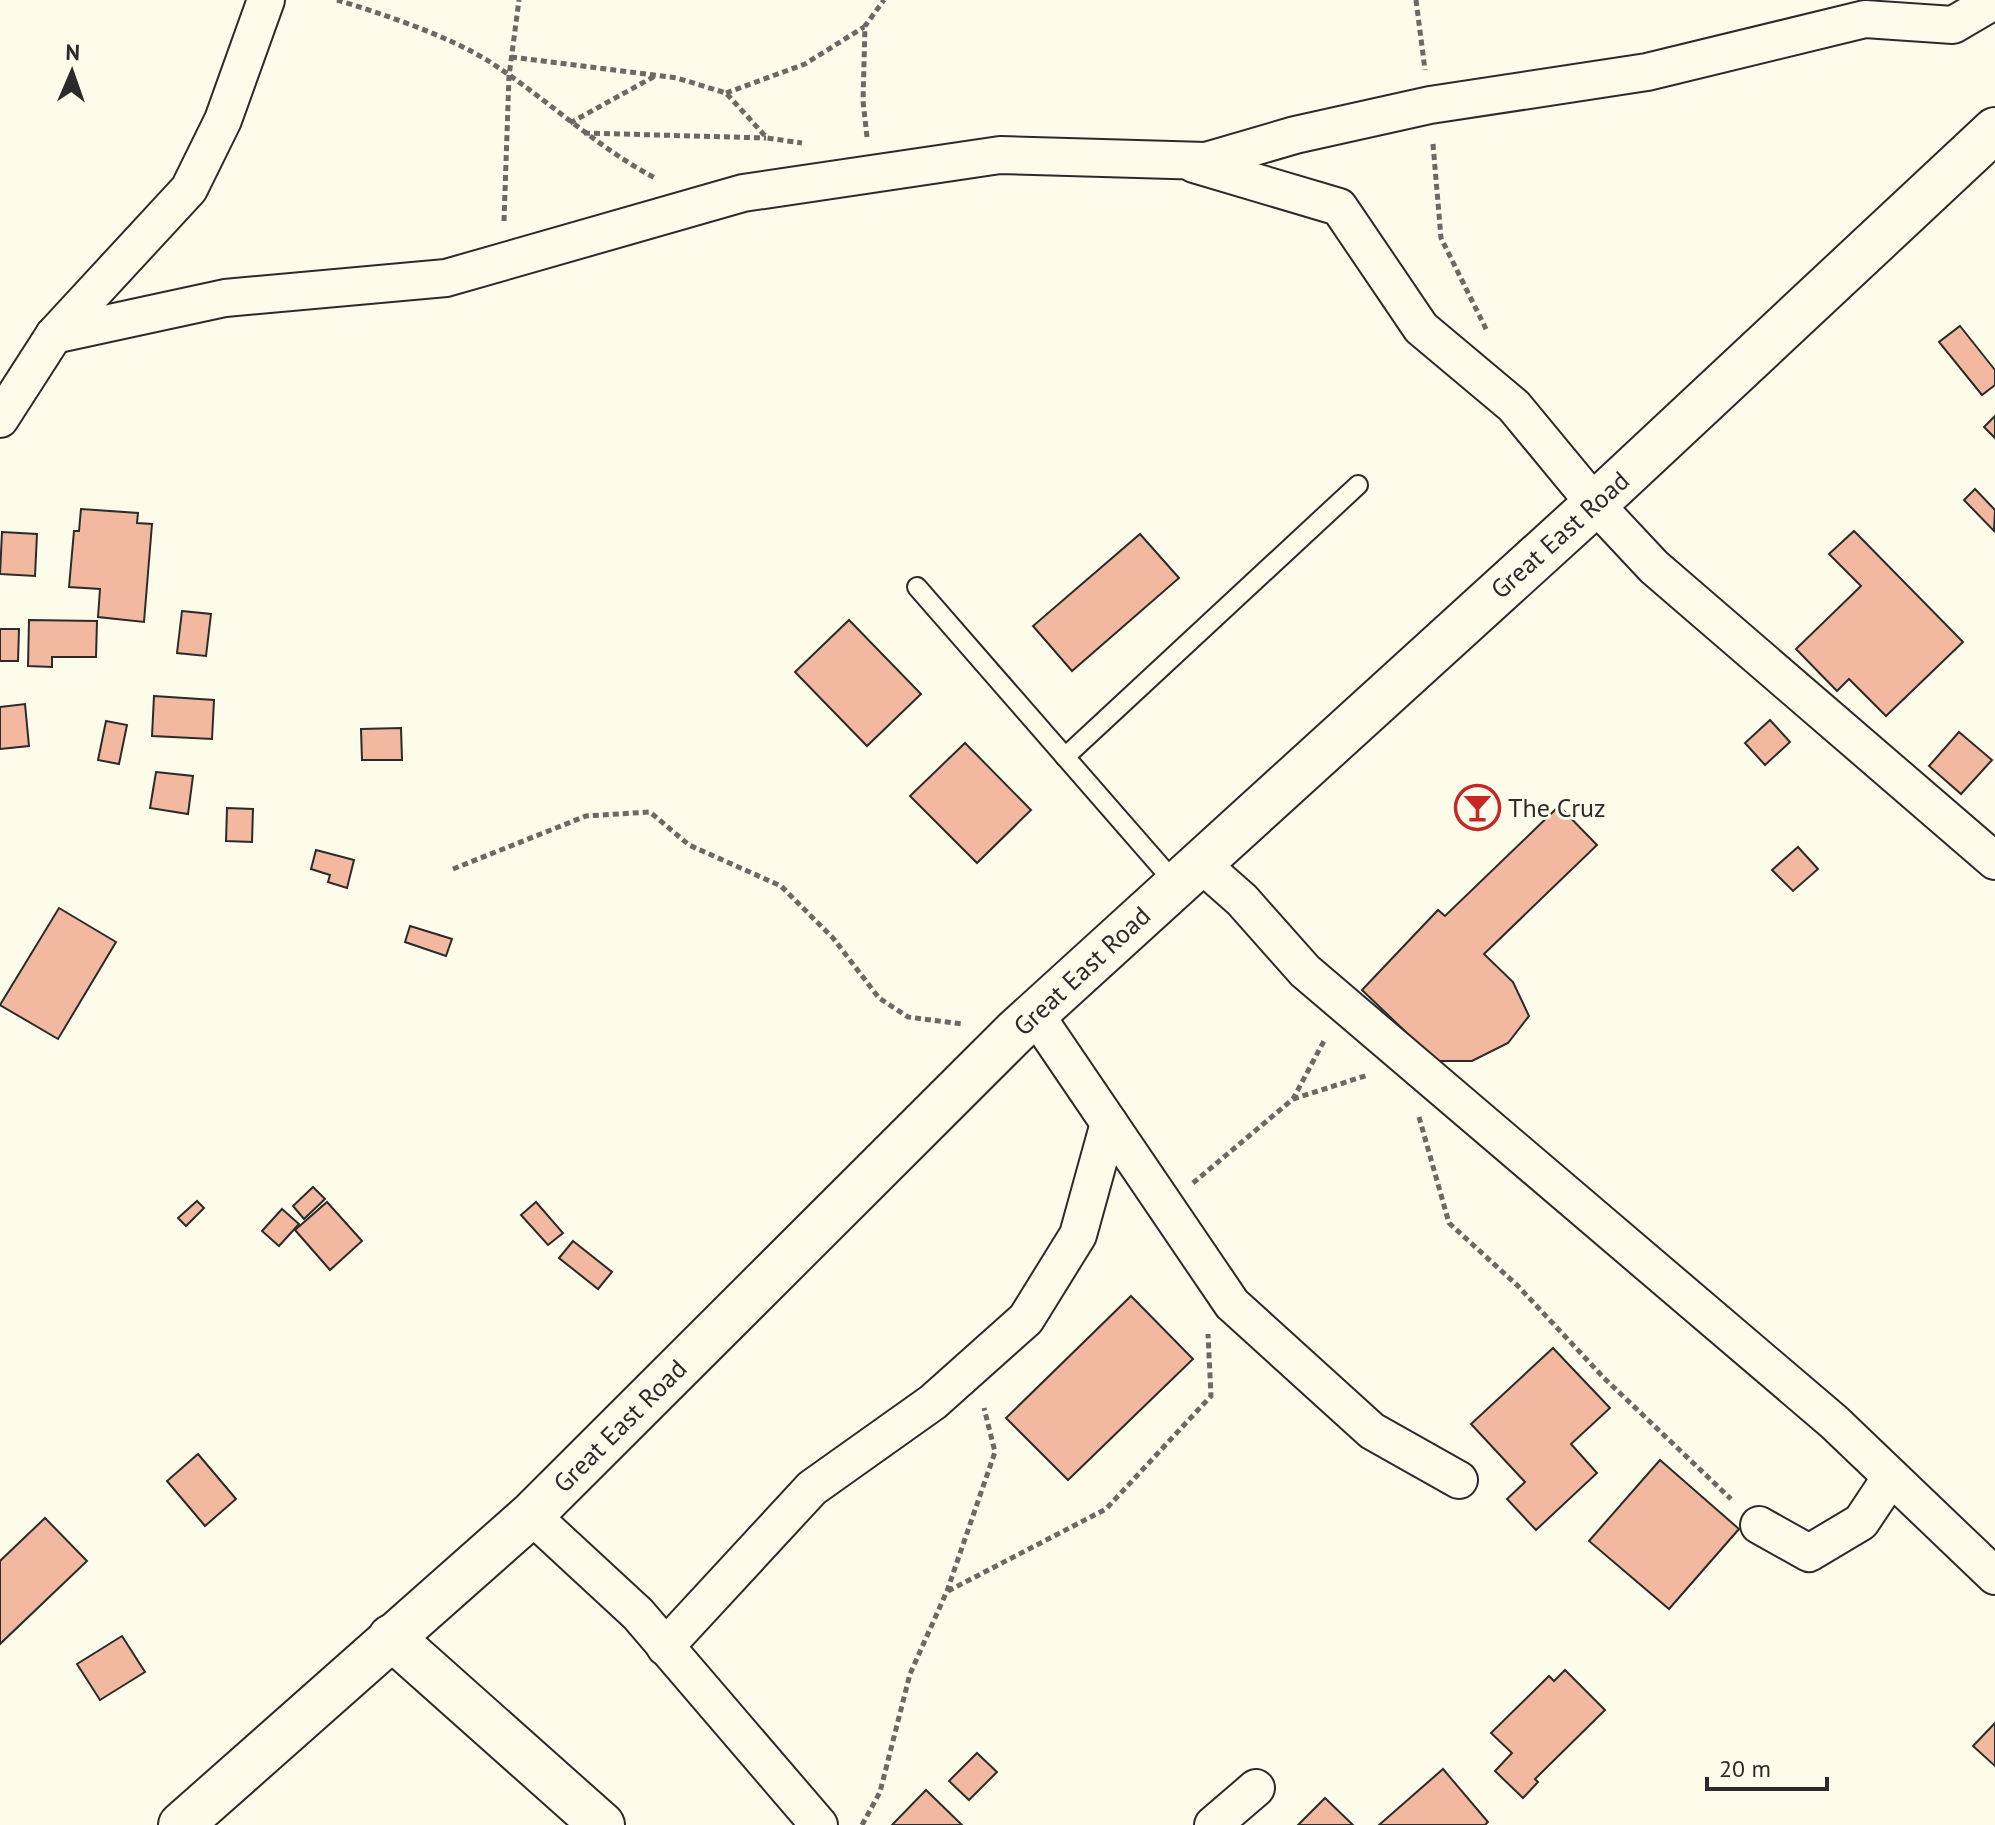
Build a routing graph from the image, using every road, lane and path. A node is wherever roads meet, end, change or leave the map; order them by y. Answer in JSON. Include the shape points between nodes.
{"nodes":[{"id":1,"x":266,"y":0,"type":"edge"},
{"id":2,"x":337,"y":0,"type":"edge"},
{"id":3,"x":519,"y":0,"type":"edge"},
{"id":4,"x":884,"y":0,"type":"edge"},
{"id":5,"x":1416,"y":0,"type":"edge"},
{"id":6,"x":1992,"y":3,"type":"edge"},
{"id":7,"x":1854,"y":10,"type":"edge"},
{"id":8,"x":865,"y":26,"type":"junction"},
{"id":9,"x":511,"y":57,"type":"junction"},
{"id":10,"x":509,"y":76,"type":"junction"},
{"id":11,"x":656,"y":76,"type":"junction"},
{"id":12,"x":726,"y":93,"type":"junction"},
{"id":13,"x":1430,"y":105,"type":"junction"},
{"id":14,"x":570,"y":123,"type":"junction"},
{"id":15,"x":583,"y":133,"type":"junction"},
{"id":16,"x":767,"y":138,"type":"junction"},
{"id":17,"x":1991,"y":142,"type":"edge"},
{"id":18,"x":811,"y":145,"type":"dead end"},
{"id":19,"x":1180,"y":160,"type":"junction"},
{"id":20,"x":886,"y":173,"type":"junction"},
{"id":21,"x":705,"y":204,"type":"junction"},
{"id":22,"x":503,"y":262,"type":"junction"},
{"id":23,"x":1488,"y":334,"type":"dead end"},
{"id":24,"x":54,"y":335,"type":"junction"},
{"id":25,"x":0,"y":419,"type":"edge"},
{"id":26,"x":1358,"y":485,"type":"dead end"},
{"id":27,"x":1595,"y":504,"type":"junction"},
{"id":28,"x":917,"y":587,"type":"dead end"},
{"id":29,"x":1065,"y":757,"type":"junction"},
{"id":30,"x":1995,"y":861,"type":"edge"},
{"id":31,"x":453,"y":869,"type":"dead end"},
{"id":32,"x":1188,"y":874,"type":"junction"},
{"id":33,"x":1344,"y":1004,"type":"junction"},
{"id":34,"x":1025,"y":1023,"type":"junction"},
{"id":35,"x":1412,"y":1061,"type":"junction"},
{"id":36,"x":1293,"y":1099,"type":"junction"},
{"id":37,"x":1109,"y":1123,"type":"junction"},
{"id":38,"x":1165,"y":1206,"type":"junction"},
{"id":39,"x":1208,"y":1330,"type":"dead end"},
{"id":40,"x":959,"y":1378,"type":"junction"},
{"id":41,"x":1891,"y":1477,"type":"junction"},
{"id":42,"x":1459,"y":1480,"type":"dead end"},
{"id":43,"x":531,"y":1515,"type":"junction"},
{"id":44,"x":1759,"y":1525,"type":"joint"},
{"id":45,"x":1995,"y":1576,"type":"edge"},
{"id":46,"x":947,"y":1591,"type":"junction"},
{"id":47,"x":391,"y":1637,"type":"junction"},
{"id":48,"x":665,"y":1647,"type":"junction"},
{"id":49,"x":1256,"y":1788,"type":"dead end"},
{"id":50,"x":181,"y":1825,"type":"edge"},
{"id":51,"x":602,"y":1825,"type":"edge"},
{"id":52,"x":819,"y":1825,"type":"edge"},
{"id":53,"x":862,"y":1825,"type":"edge"},
{"id":54,"x":1213,"y":1825,"type":"edge"}],
"edges":[{"from":1,"to":24,"type":"street","via":[[223,120],[189,189]]},
{"from":2,"to":10,"type":"path","via":[[487,60]]},
{"from":3,"to":9,"type":"path"},
{"from":4,"to":8,"type":"path"},
{"from":5,"to":13,"type":"path"},
{"from":6,"to":7,"type":"street","via":[[1953,25]]},
{"from":7,"to":13,"type":"street","via":[[1647,72]]},
{"from":8,"to":12,"type":"path","via":[[805,64]]},
{"from":8,"to":20,"type":"path","via":[[863,101],[869,154]]},
{"from":9,"to":10,"type":"path"},
{"from":9,"to":11,"type":"path"},
{"from":10,"to":14,"type":"path"},
{"from":10,"to":22,"type":"path"},
{"from":11,"to":12,"type":"path"},
{"from":11,"to":14,"type":"path"},
{"from":12,"to":16,"type":"path"},
{"from":13,"to":19,"type":"street","via":[[1206,161]]},
{"from":13,"to":23,"type":"path","via":[[1441,238]]},
{"from":14,"to":15,"type":"path"},
{"from":15,"to":16,"type":"path"},
{"from":15,"to":21,"type":"path"},
{"from":16,"to":18,"type":"path"},
{"from":17,"to":27,"type":"main road","name":"Great East Road"},
{"from":19,"to":20,"type":"street","via":[[1000,155]]},
{"from":19,"to":27,"type":"street","via":[[1339,207],[1421,328],[1514,406]]},
{"from":20,"to":21,"type":"street","via":[[743,193]]},
{"from":21,"to":22,"type":"street"},
{"from":22,"to":24,"type":"street","via":[[446,278],[225,298]]},
{"from":24,"to":25,"type":"street"},
{"from":26,"to":29,"type":"lane"},
{"from":27,"to":30,"type":"street","via":[[1654,567]]},
{"from":27,"to":32,"type":"main road","name":"Great East Road"},
{"from":28,"to":29,"type":"lane"},
{"from":29,"to":32,"type":"lane"},
{"from":31,"to":34,"type":"path","via":[[586,816],[650,812],[689,845],[781,886],[833,938],[879,998],[908,1017]]},
{"from":32,"to":33,"type":"street","via":[[1242,900],[1305,971]]},
{"from":32,"to":34,"type":"main road","name":"Great East Road"},
{"from":33,"to":35,"type":"street"},
{"from":33,"to":36,"type":"path"},
{"from":34,"to":37,"type":"street"},
{"from":34,"to":43,"type":"main road","name":"Great East Road"},
{"from":35,"to":36,"type":"path"},
{"from":35,"to":41,"type":"street","via":[[1834,1422]]},
{"from":35,"to":44,"type":"path","via":[[1420,1129],[1449,1223]]},
{"from":36,"to":38,"type":"path"},
{"from":37,"to":38,"type":"street"},
{"from":37,"to":40,"type":"street","via":[[1078,1235],[1026,1319]]},
{"from":38,"to":42,"type":"street","via":[[1232,1304],[1372,1431]]},
{"from":39,"to":46,"type":"path","via":[[1211,1396],[1106,1509]]},
{"from":40,"to":46,"type":"path","via":[[986,1410],[995,1452]]},
{"from":40,"to":48,"type":"street","via":[[812,1488]]},
{"from":41,"to":44,"type":"street","via":[[1861,1522],[1809,1553]]},
{"from":41,"to":45,"type":"street"},
{"from":43,"to":47,"type":"main road","name":"Great East Road"},
{"from":43,"to":48,"type":"street","via":[[638,1614]]},
{"from":46,"to":53,"type":"path","via":[[910,1674],[880,1792]]},
{"from":47,"to":50,"type":"main road","name":"Great East Road"},
{"from":47,"to":51,"type":"main road"},
{"from":48,"to":52,"type":"street"},
{"from":49,"to":54,"type":"street"}]}
